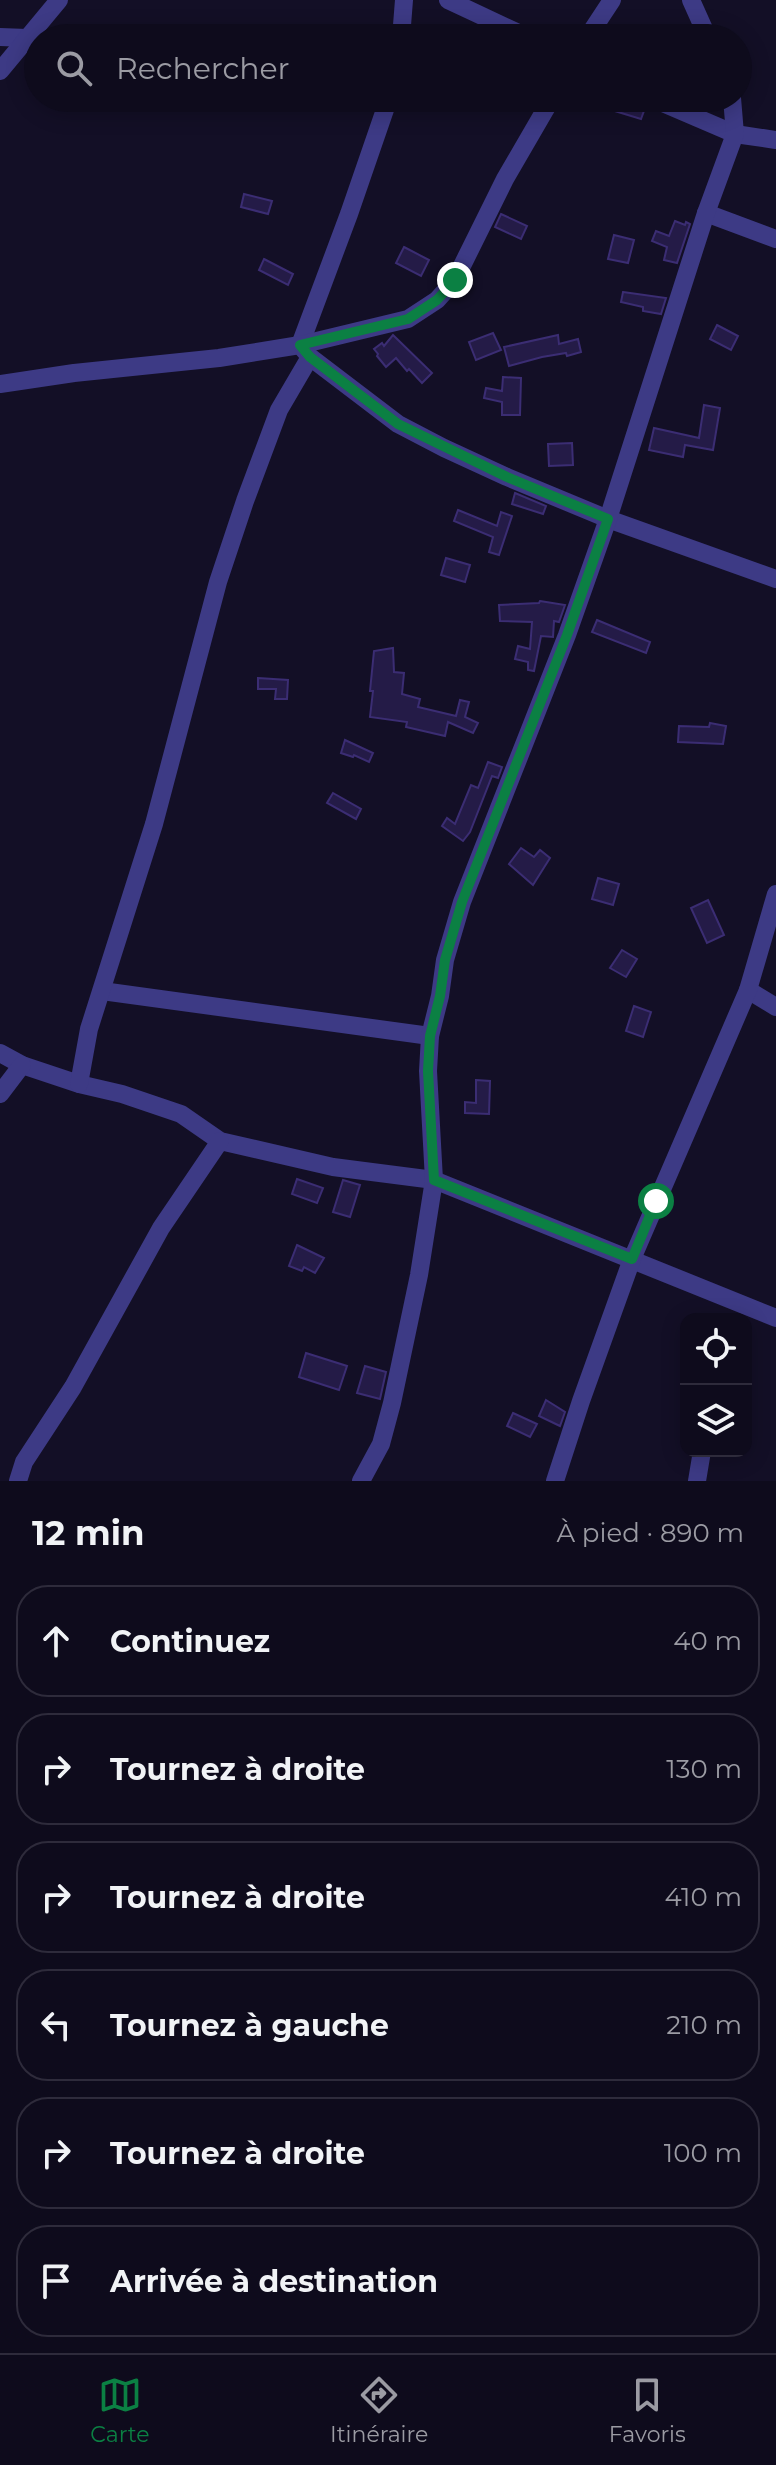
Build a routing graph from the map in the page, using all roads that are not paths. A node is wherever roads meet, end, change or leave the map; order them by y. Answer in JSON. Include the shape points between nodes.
{"nodes":[{"id":1,"x":59,"y":0,"type":"edge"},
{"id":2,"x":404,"y":0,"type":"edge"},
{"id":3,"x":448,"y":0,"type":"edge"},
{"id":4,"x":612,"y":0,"type":"edge"},
{"id":5,"x":691,"y":0,"type":"edge"},
{"id":6,"x":39,"y":24,"type":"edge"},
{"id":7,"x":402,"y":24,"type":"edge"},
{"id":8,"x":499,"y":24,"type":"edge"},
{"id":9,"x":596,"y":24,"type":"edge"},
{"id":10,"x":702,"y":24,"type":"edge"},
{"id":11,"x":0,"y":37,"type":"edge"},
{"id":12,"x":24,"y":38,"type":"edge"},
{"id":13,"x":24,"y":42,"type":"edge"},
{"id":14,"x":0,"y":71,"type":"edge"},
{"id":15,"x":384,"y":112,"type":"edge"},
{"id":16,"x":544,"y":112,"type":"edge"},
{"id":17,"x":684,"y":112,"type":"edge"},
{"id":18,"x":733,"y":112,"type":"edge"},
{"id":19,"x":735,"y":134,"type":"junction"},
{"id":20,"x":776,"y":140,"type":"edge"},
{"id":21,"x":706,"y":213,"type":"junction"},
{"id":22,"x":776,"y":239,"type":"edge"},
{"id":23,"x":305,"y":351,"type":"junction"},
{"id":24,"x":0,"y":384,"type":"edge"},
{"id":25,"x":608,"y":519,"type":"junction"},
{"id":26,"x":776,"y":579,"type":"edge"},
{"id":27,"x":776,"y":894,"type":"edge"},
{"id":28,"x":748,"y":990,"type":"junction"},
{"id":29,"x":102,"y":991,"type":"junction"},
{"id":30,"x":776,"y":1007,"type":"edge"},
{"id":31,"x":430,"y":1036,"type":"junction"},
{"id":32,"x":0,"y":1053,"type":"edge"},
{"id":33,"x":22,"y":1065,"type":"junction"},
{"id":34,"x":79,"y":1084,"type":"junction"},
{"id":35,"x":0,"y":1094,"type":"edge"},
{"id":36,"x":220,"y":1141,"type":"junction"},
{"id":37,"x":434,"y":1180,"type":"junction"},
{"id":38,"x":632,"y":1259,"type":"junction"},
{"id":39,"x":733,"y":1300,"type":"junction"},
{"id":40,"x":730,"y":1313,"type":"edge"},
{"id":41,"x":776,"y":1318,"type":"edge"},
{"id":42,"x":701,"y":1457,"type":"edge"},
{"id":43,"x":18,"y":1481,"type":"edge"},
{"id":44,"x":361,"y":1481,"type":"edge"},
{"id":45,"x":555,"y":1481,"type":"edge"},
{"id":46,"x":697,"y":1481,"type":"edge"}],
"edges":[{"from":1,"to":6,"type":"street"},
{"from":2,"to":7,"type":"street"},
{"from":3,"to":8,"type":"street"},
{"from":4,"to":9,"type":"street"},
{"from":5,"to":10,"type":"street"},
{"from":11,"to":12,"type":"street"},
{"from":13,"to":14,"type":"street"},
{"from":15,"to":23,"type":"street"},
{"from":16,"to":23,"type":"street","via":[[455,280],[437,300],[408,319]]},
{"from":17,"to":19,"type":"street"},
{"from":18,"to":19,"type":"street"},
{"from":19,"to":20,"type":"street"},
{"from":19,"to":21,"type":"street"},
{"from":21,"to":22,"type":"street"},
{"from":21,"to":25,"type":"street"},
{"from":23,"to":24,"type":"street"},
{"from":23,"to":25,"type":"street","via":[[398,424]]},
{"from":23,"to":29,"type":"street","via":[[222,569],[154,824]]},
{"from":25,"to":26,"type":"street"},
{"from":25,"to":31,"type":"street","via":[[462,902]]},
{"from":27,"to":28,"type":"street"},
{"from":28,"to":30,"type":"street"},
{"from":28,"to":38,"type":"street"},
{"from":29,"to":31,"type":"street"},
{"from":29,"to":34,"type":"street"},
{"from":31,"to":37,"type":"street"},
{"from":32,"to":33,"type":"street"},
{"from":33,"to":34,"type":"street"},
{"from":33,"to":35,"type":"street"},
{"from":34,"to":36,"type":"street","via":[[181,1114]]},
{"from":36,"to":37,"type":"street","via":[[333,1167]]},
{"from":36,"to":43,"type":"street","via":[[161,1228],[73,1387],[24,1462]]},
{"from":37,"to":38,"type":"street"},
{"from":37,"to":44,"type":"street","via":[[392,1403],[381,1444]]},
{"from":38,"to":39,"type":"street"},
{"from":38,"to":45,"type":"street"},
{"from":39,"to":40,"type":"street"},
{"from":39,"to":41,"type":"street"},
{"from":42,"to":46,"type":"street"}]}
